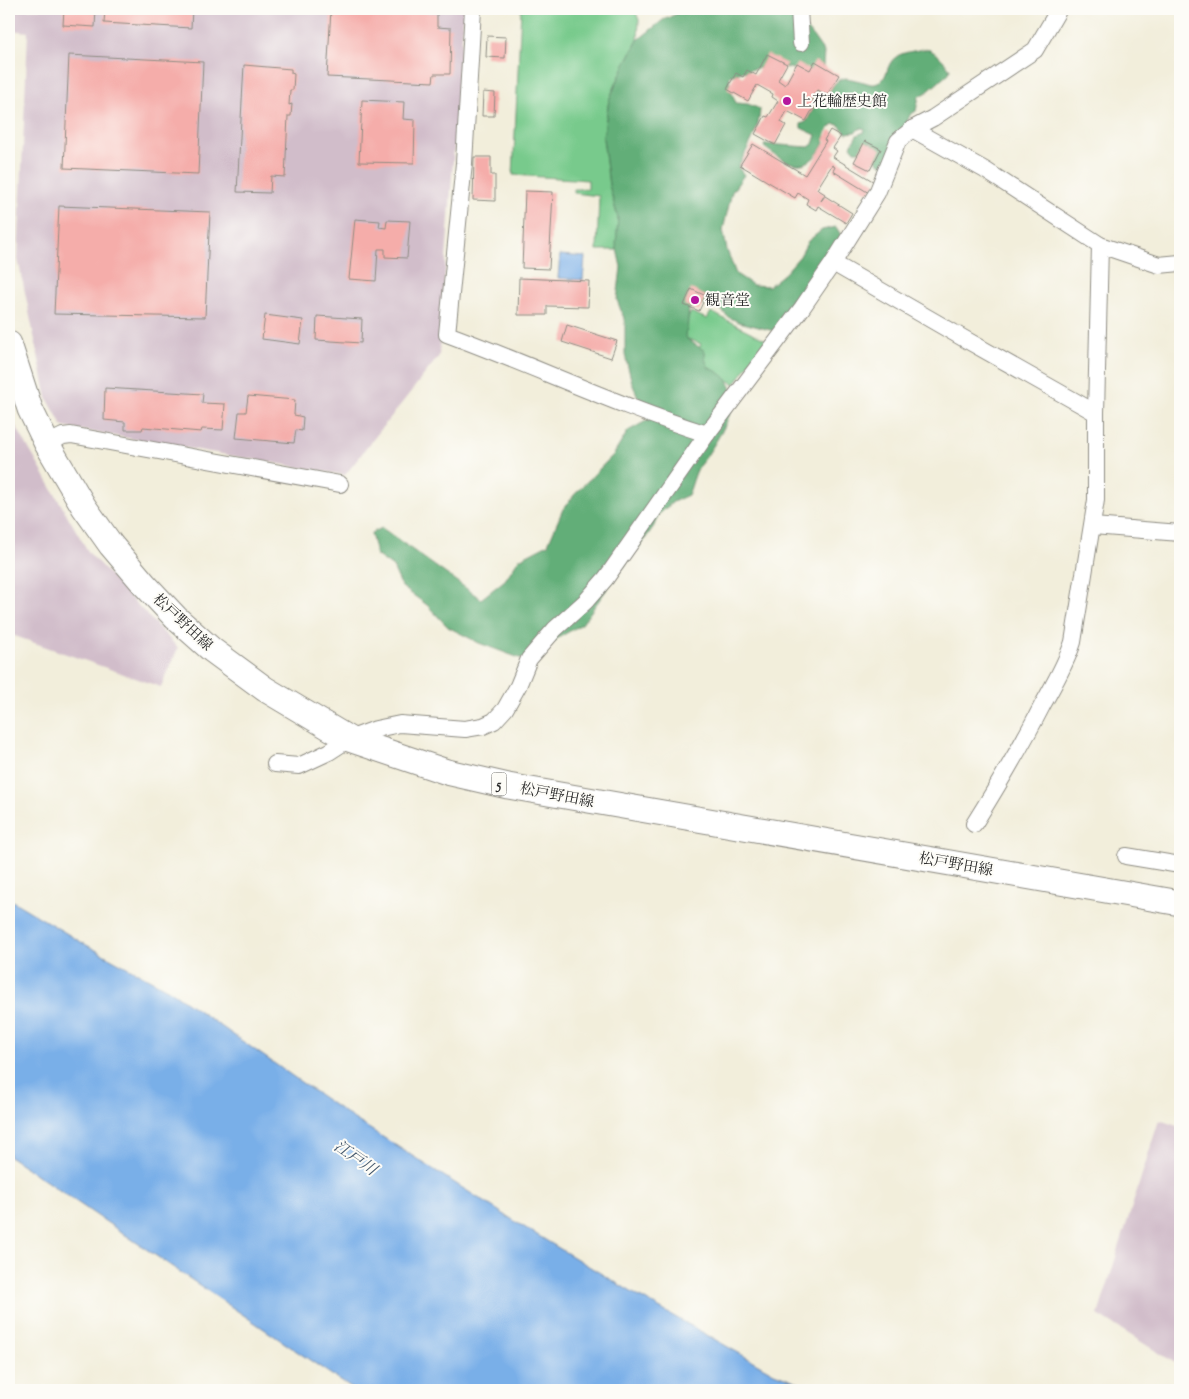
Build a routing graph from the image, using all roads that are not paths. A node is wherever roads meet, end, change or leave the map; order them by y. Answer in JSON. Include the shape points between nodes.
{"nodes":[{"id":1,"x":473,"y":9,"type":"edge"},
{"id":2,"x":799,"y":9,"type":"edge"},
{"id":3,"x":1059,"y":9,"type":"edge"},
{"id":4,"x":801,"y":43,"type":"dead end"},
{"id":5,"x":912,"y":129,"type":"junction"},
{"id":6,"x":1100,"y":245,"type":"junction"},
{"id":7,"x":1180,"y":262,"type":"edge"},
{"id":8,"x":833,"y":263,"type":"junction"},
{"id":9,"x":9,"y":344,"type":"edge"},
{"id":10,"x":1096,"y":413,"type":"junction"},
{"id":11,"x":707,"y":434,"type":"junction"},
{"id":12,"x":47,"y":444,"type":"junction"},
{"id":13,"x":340,"y":484,"type":"dead end"},
{"id":14,"x":1093,"y":526,"type":"junction"},
{"id":15,"x":1180,"y":533,"type":"edge"},
{"id":16,"x":349,"y":739,"type":"junction"},
{"id":17,"x":275,"y":764,"type":"dead end"},
{"id":18,"x":974,"y":824,"type":"dead end"},
{"id":19,"x":1126,"y":856,"type":"dead end"},
{"id":20,"x":1180,"y":864,"type":"edge"},
{"id":21,"x":1180,"y":903,"type":"edge"}],
"edges":[{"from":1,"to":11,"type":"street","via":[[464,163],[447,334]]},
{"from":2,"to":4,"type":"street"},
{"from":3,"to":5,"type":"street","via":[[1035,50]]},
{"from":5,"to":6,"type":"street","via":[[985,170]]},
{"from":5,"to":8,"type":"street","via":[[898,140],[877,193]]},
{"from":6,"to":7,"type":"street","via":[[1159,265]]},
{"from":6,"to":10,"type":"street"},
{"from":8,"to":10,"type":"street"},
{"from":8,"to":11,"type":"street"},
{"from":9,"to":12,"type":"main road","name":"松戸野田線","number":"5","via":[[30,409]]},
{"from":10,"to":14,"type":"street"},
{"from":11,"to":16,"type":"street","via":[[606,578],[529,659],[509,702],[494,721],[465,730],[400,724],[376,728]]},
{"from":12,"to":13,"type":"street","via":[[71,435]]},
{"from":12,"to":16,"type":"main road","name":"松戸野田線","number":"5","via":[[111,545],[176,618],[212,650],[265,689]]},
{"from":14,"to":15,"type":"street"},
{"from":14,"to":18,"type":"street","via":[[1069,655],[1005,774]]},
{"from":16,"to":17,"type":"street","via":[[299,766]]},
{"from":16,"to":21,"type":"main road","name":"松戸野田線","number":"5","via":[[447,772],[508,786]]},
{"from":19,"to":20,"type":"street"}]}
